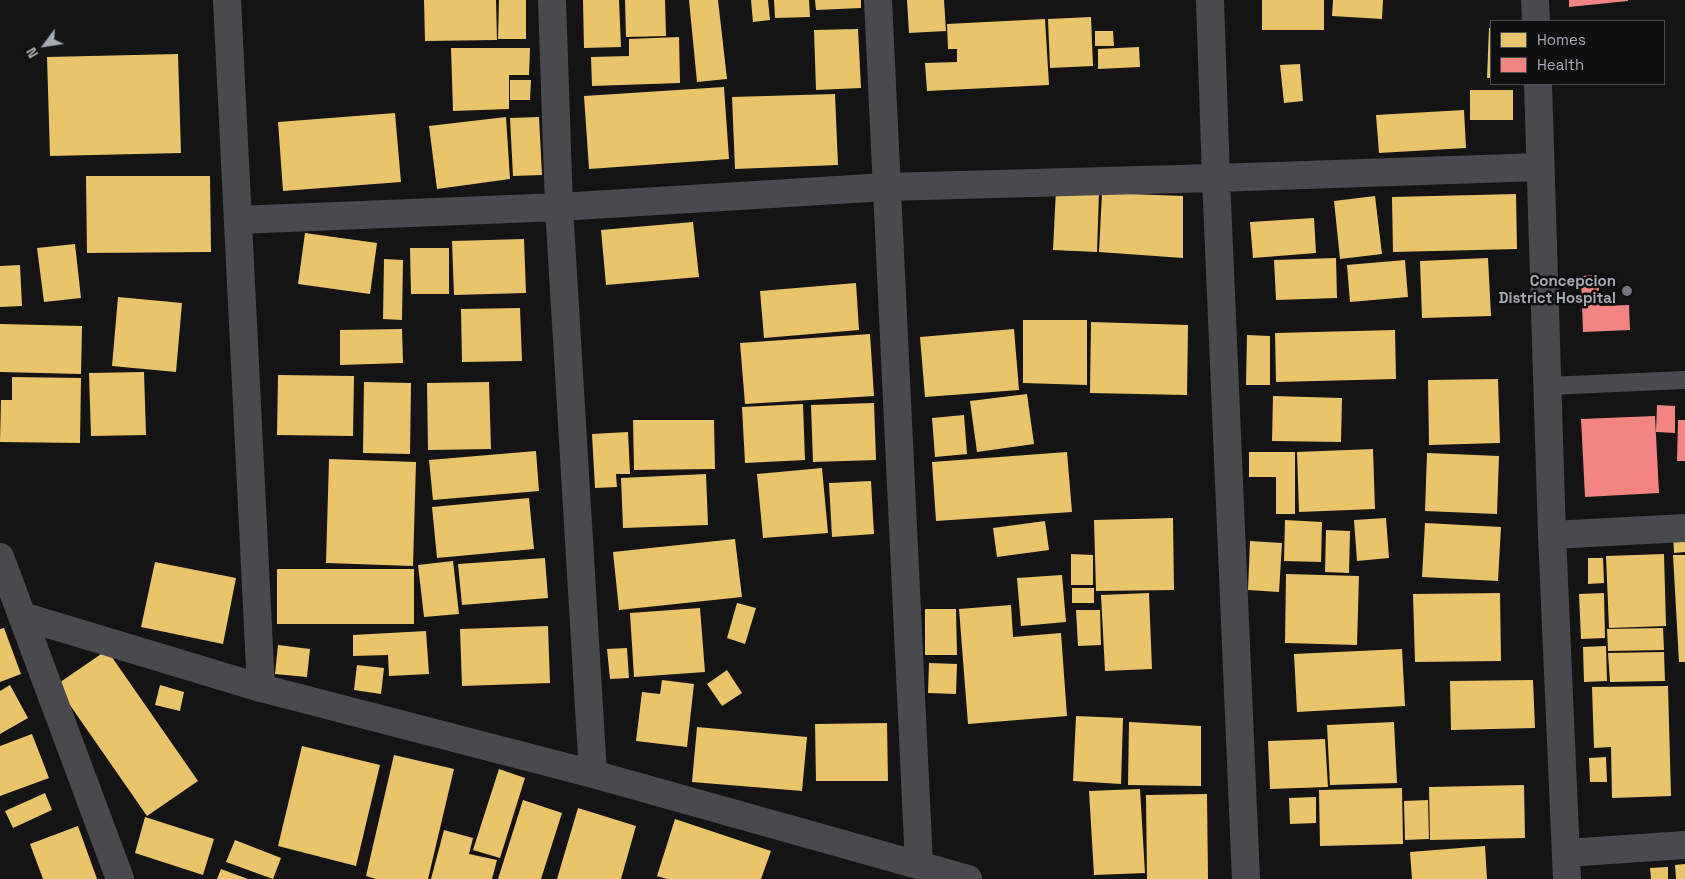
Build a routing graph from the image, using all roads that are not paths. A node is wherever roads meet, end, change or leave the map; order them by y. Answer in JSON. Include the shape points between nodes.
{"nodes":[{"id":1,"x":227,"y":0,"type":"edge"},
{"id":2,"x":552,"y":0,"type":"edge"},
{"id":3,"x":878,"y":0,"type":"edge"},
{"id":4,"x":1210,"y":0,"type":"edge"},
{"id":5,"x":1535,"y":0,"type":"edge"},
{"id":6,"x":1536,"y":20,"type":"edge"},
{"id":7,"x":1538,"y":85,"type":"edge"},
{"id":8,"x":1540,"y":167,"type":"junction"},
{"id":9,"x":1216,"y":178,"type":"junction"},
{"id":10,"x":886,"y":187,"type":"junction"},
{"id":11,"x":559,"y":207,"type":"junction"},
{"id":12,"x":238,"y":220,"type":"junction"},
{"id":13,"x":1685,"y":380,"type":"edge"},
{"id":14,"x":1548,"y":386,"type":"junction"},
{"id":15,"x":1685,"y":528,"type":"edge"},
{"id":16,"x":1552,"y":535,"type":"junction"},
{"id":17,"x":0,"y":557,"type":"edge"},
{"id":18,"x":22,"y":616,"type":"junction"},
{"id":19,"x":261,"y":688,"type":"junction"},
{"id":20,"x":592,"y":774,"type":"junction"},
{"id":21,"x":1685,"y":845,"type":"edge"},
{"id":22,"x":919,"y":864,"type":"junction"},
{"id":23,"x":1567,"y":866,"type":"edge"},
{"id":24,"x":120,"y":879,"type":"edge"},
{"id":25,"x":968,"y":879,"type":"edge"},
{"id":26,"x":1246,"y":879,"type":"edge"}],
"edges":[{"from":1,"to":12,"type":"street"},
{"from":2,"to":11,"type":"street"},
{"from":3,"to":10,"type":"street"},
{"from":4,"to":9,"type":"street"},
{"from":5,"to":6,"type":"street"},
{"from":7,"to":8,"type":"street"},
{"from":8,"to":9,"type":"street"},
{"from":8,"to":14,"type":"street"},
{"from":9,"to":10,"type":"street"},
{"from":9,"to":26,"type":"street"},
{"from":10,"to":11,"type":"street"},
{"from":10,"to":22,"type":"street"},
{"from":11,"to":12,"type":"street"},
{"from":11,"to":20,"type":"street"},
{"from":12,"to":19,"type":"street"},
{"from":13,"to":14,"type":"lane"},
{"from":14,"to":16,"type":"street"},
{"from":15,"to":16,"type":"street"},
{"from":16,"to":23,"type":"street"},
{"from":17,"to":18,"type":"street"},
{"from":18,"to":19,"type":"street"},
{"from":18,"to":24,"type":"street"},
{"from":19,"to":20,"type":"street"},
{"from":20,"to":22,"type":"street"},
{"from":21,"to":23,"type":"street"},
{"from":22,"to":25,"type":"street"}]}
